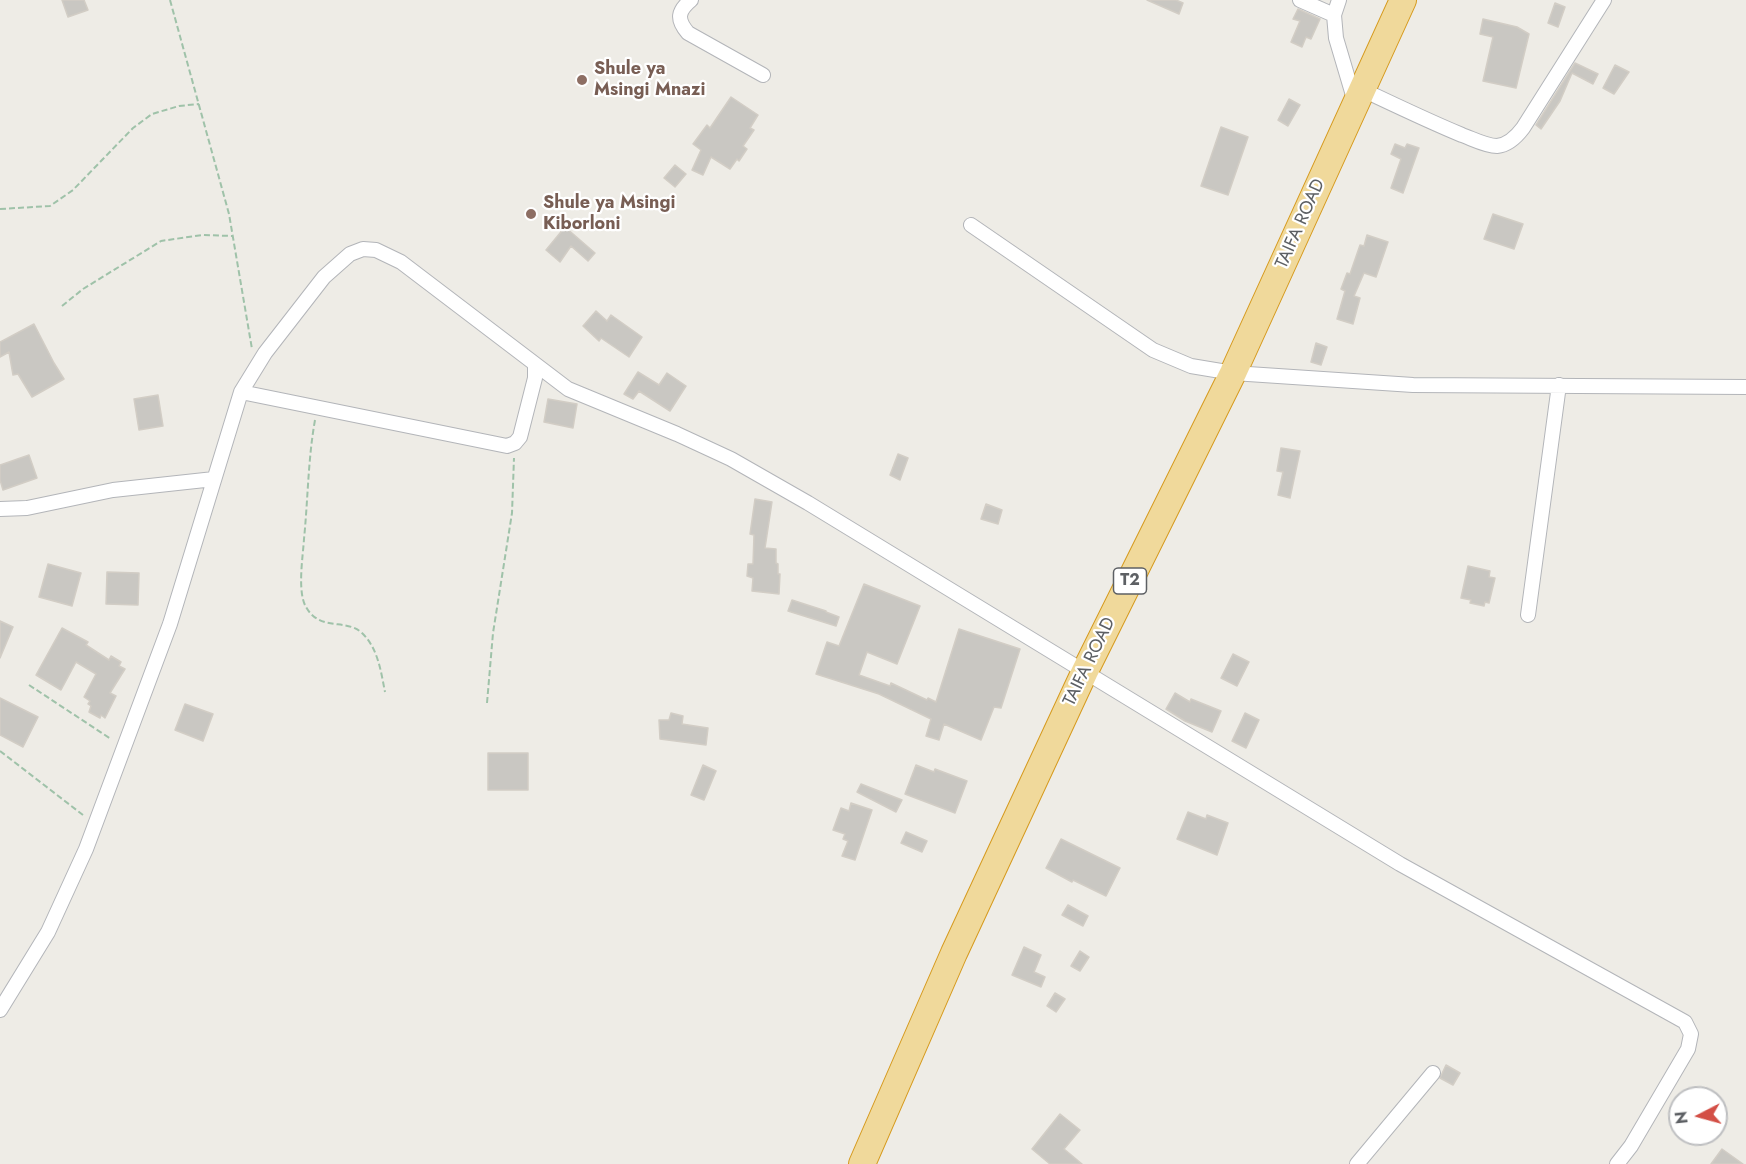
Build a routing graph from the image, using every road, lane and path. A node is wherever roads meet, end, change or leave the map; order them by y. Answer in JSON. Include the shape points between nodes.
{"nodes":[{"id":1,"x":170,"y":0,"type":"edge"},
{"id":2,"x":691,"y":0,"type":"edge"},
{"id":3,"x":1300,"y":0,"type":"edge"},
{"id":4,"x":1339,"y":0,"type":"edge"},
{"id":5,"x":1403,"y":0,"type":"edge"},
{"id":6,"x":1604,"y":0,"type":"edge"},
{"id":7,"x":1334,"y":15,"type":"junction"},
{"id":8,"x":763,"y":75,"type":"dead end"},
{"id":9,"x":1358,"y":96,"type":"junction"},
{"id":10,"x":199,"y":104,"type":"junction"},
{"id":11,"x":0,"y":209,"type":"edge"},
{"id":12,"x":971,"y":225,"type":"dead end"},
{"id":13,"x":233,"y":236,"type":"junction"},
{"id":14,"x":62,"y":306,"type":"dead end"},
{"id":15,"x":535,"y":366,"type":"junction"},
{"id":16,"x":255,"y":369,"type":"junction"},
{"id":17,"x":1233,"y":373,"type":"junction"},
{"id":18,"x":1559,"y":385,"type":"junction"},
{"id":19,"x":1746,"y":387,"type":"edge"},
{"id":20,"x":241,"y":392,"type":"junction"},
{"id":21,"x":318,"y":408,"type":"junction"},
{"id":22,"x":515,"y":443,"type":"junction"},
{"id":23,"x":214,"y":479,"type":"junction"},
{"id":24,"x":0,"y":508,"type":"edge"},
{"id":25,"x":1528,"y":615,"type":"dead end"},
{"id":26,"x":1085,"y":671,"type":"junction"},
{"id":27,"x":29,"y":685,"type":"dead end"},
{"id":28,"x":385,"y":692,"type":"dead end"},
{"id":29,"x":487,"y":703,"type":"dead end"},
{"id":30,"x":123,"y":748,"type":"junction"},
{"id":31,"x":0,"y":751,"type":"edge"},
{"id":32,"x":95,"y":824,"type":"junction"},
{"id":33,"x":0,"y":1010,"type":"edge"},
{"id":34,"x":1433,"y":1073,"type":"dead end"},
{"id":35,"x":862,"y":1164,"type":"edge"},
{"id":36,"x":1357,"y":1164,"type":"edge"},
{"id":37,"x":1617,"y":1164,"type":"edge"}],
"edges":[{"from":1,"to":10,"type":"path"},
{"from":2,"to":8,"type":"street","via":[[683,6],[680,16],[688,33]]},
{"from":3,"to":7,"type":"street"},
{"from":4,"to":7,"type":"street"},
{"from":5,"to":9,"type":"highway","name":"TAIFA ROAD","number":"T2"},
{"from":6,"to":9,"type":"street","via":[[1523,128],[1498,146]]},
{"from":7,"to":9,"type":"street","via":[[1336,38]]},
{"from":9,"to":17,"type":"highway","name":"TAIFA ROAD","number":"T2"},
{"from":10,"to":11,"type":"path","via":[[152,114],[133,128],[73,190],[50,206]]},
{"from":10,"to":13,"type":"path"},
{"from":12,"to":17,"type":"street","via":[[1153,350],[1191,366]]},
{"from":13,"to":14,"type":"path","via":[[202,235],[161,241]]},
{"from":13,"to":16,"type":"path"},
{"from":15,"to":16,"type":"street","via":[[400,262],[376,250],[363,249],[350,254],[324,277]]},
{"from":15,"to":22,"type":"street","via":[[520,437]]},
{"from":15,"to":26,"type":"street","via":[[568,389],[731,459]]},
{"from":16,"to":20,"type":"street"},
{"from":17,"to":18,"type":"street","via":[[1413,385]]},
{"from":17,"to":26,"type":"highway","name":"TAIFA ROAD","number":"T2"},
{"from":18,"to":19,"type":"street"},
{"from":18,"to":25,"type":"street"},
{"from":20,"to":21,"type":"street"},
{"from":20,"to":23,"type":"street"},
{"from":21,"to":22,"type":"street","via":[[507,447]]},
{"from":21,"to":28,"type":"path","via":[[310,448],[301,573],[305,606],[326,624],[361,632],[379,663]]},
{"from":22,"to":29,"type":"path","via":[[512,513],[493,633]]},
{"from":23,"to":24,"type":"street","via":[[113,490],[27,508]]},
{"from":23,"to":30,"type":"street","via":[[170,624]]},
{"from":26,"to":35,"type":"highway","name":"TAIFA ROAD","number":"T2","via":[[954,953]]},
{"from":26,"to":37,"type":"street","via":[[1400,864],[1685,1022],[1691,1034],[1688,1049]]},
{"from":27,"to":30,"type":"path"},
{"from":30,"to":32,"type":"street"},
{"from":31,"to":32,"type":"path"},
{"from":32,"to":33,"type":"street","via":[[48,932]]},
{"from":34,"to":36,"type":"street"}]}
